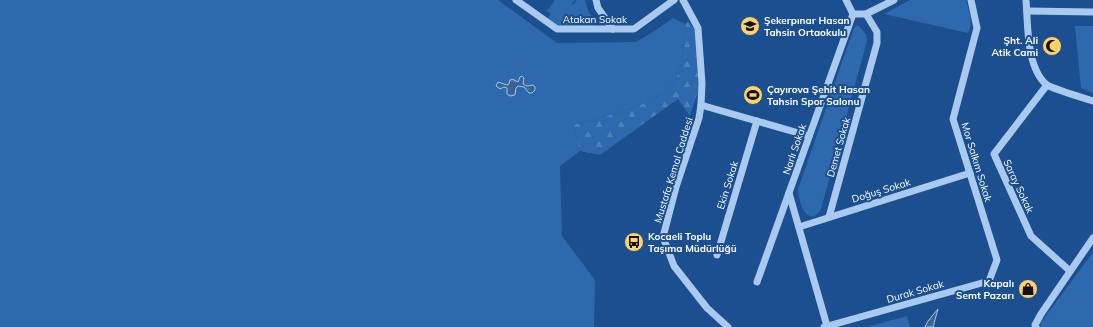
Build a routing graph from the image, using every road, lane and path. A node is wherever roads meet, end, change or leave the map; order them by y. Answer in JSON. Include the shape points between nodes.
{"nodes":[{"id":1,"x":516,"y":0,"type":"edge"},
{"id":2,"x":596,"y":0,"type":"edge"},
{"id":3,"x":674,"y":0,"type":"edge"},
{"id":4,"x":683,"y":0,"type":"edge"},
{"id":5,"x":846,"y":0,"type":"edge"},
{"id":6,"x":894,"y":0,"type":"edge"},
{"id":7,"x":971,"y":0,"type":"edge"},
{"id":8,"x":1026,"y":0,"type":"edge"},
{"id":9,"x":1027,"y":11,"type":"junction"},
{"id":10,"x":1093,"y":12,"type":"edge"},
{"id":11,"x":852,"y":14,"type":"junction"},
{"id":12,"x":866,"y":14,"type":"junction"},
{"id":13,"x":613,"y":30,"type":"junction"},
{"id":14,"x":1047,"y":85,"type":"junction"},
{"id":15,"x":1093,"y":101,"type":"edge"},
{"id":16,"x":701,"y":104,"type":"junction"},
{"id":17,"x":757,"y":121,"type":"junction"},
{"id":18,"x":809,"y":136,"type":"junction"},
{"id":19,"x":970,"y":173,"type":"junction"},
{"id":20,"x":789,"y":193,"type":"junction"},
{"id":21,"x":829,"y":217,"type":"junction"},
{"id":22,"x":798,"y":227,"type":"junction"},
{"id":23,"x":1093,"y":238,"type":"edge"},
{"id":24,"x":717,"y":255,"type":"dead end"},
{"id":25,"x":997,"y":260,"type":"joint"},
{"id":26,"x":1070,"y":271,"type":"junction"},
{"id":27,"x":757,"y":282,"type":"dead end"},
{"id":28,"x":728,"y":327,"type":"edge"},
{"id":29,"x":826,"y":327,"type":"edge"},
{"id":30,"x":1036,"y":327,"type":"edge"}],
"edges":[{"from":1,"to":13,"type":"street","name":"Atakan Sokak","via":[[557,29]]},
{"from":2,"to":13,"type":"street","via":[[598,8]]},
{"from":3,"to":13,"type":"street","name":"Atakan Sokak","via":[[634,30]]},
{"from":4,"to":16,"type":"street","name":"Mustafa Kemal Caddesi","via":[[698,28]]},
{"from":5,"to":11,"type":"street"},
{"from":6,"to":12,"type":"street"},
{"from":7,"to":19,"type":"street","name":"Mor Salkım Sokak","via":[[977,28],[953,120]]},
{"from":8,"to":9,"type":"street"},
{"from":9,"to":10,"type":"street"},
{"from":9,"to":14,"type":"street","via":[[1029,43],[1035,70]]},
{"from":11,"to":12,"type":"street"},
{"from":11,"to":18,"type":"street","name":"Narlı Sokak"},
{"from":12,"to":21,"type":"street","name":"Demet Sokak","via":[[877,32],[878,43]]},
{"from":14,"to":15,"type":"street"},
{"from":14,"to":26,"type":"street","name":"Saray Sokak","via":[[994,154],[1031,236]]},
{"from":16,"to":17,"type":"street"},
{"from":16,"to":28,"type":"street","name":"Mustafa Kemal Caddesi","via":[[663,237],[674,266],[707,308]]},
{"from":17,"to":18,"type":"street"},
{"from":17,"to":24,"type":"street","name":"Ekin Sokak"},
{"from":18,"to":20,"type":"street","name":"Narlı Sokak"},
{"from":19,"to":21,"type":"street","name":"Doğuş Sokak"},
{"from":19,"to":25,"type":"street","name":"Mor Salkım Sokak"},
{"from":20,"to":22,"type":"street"},
{"from":20,"to":27,"type":"street","name":"Narlı Sokak"},
{"from":21,"to":22,"type":"street","name":"Doğuş Sokak"},
{"from":22,"to":29,"type":"street"},
{"from":23,"to":26,"type":"street"},
{"from":25,"to":29,"type":"street","name":"Durak Sokak","via":[[989,281]]},
{"from":26,"to":30,"type":"street","via":[[1041,314]]}]}
